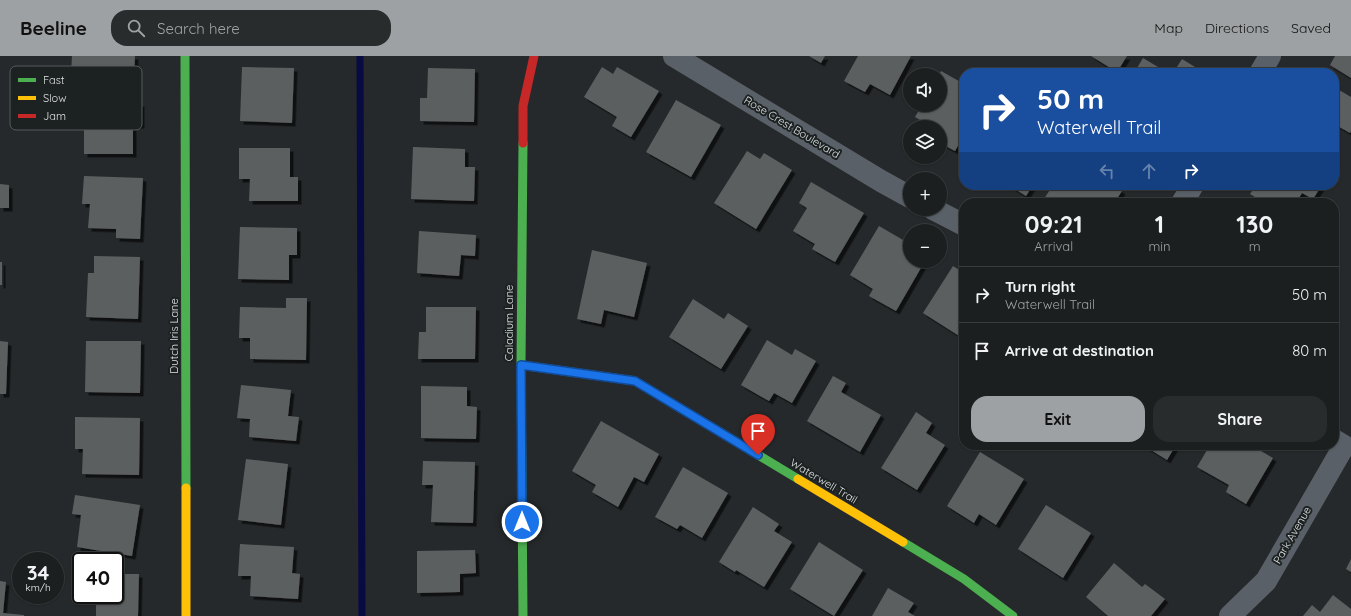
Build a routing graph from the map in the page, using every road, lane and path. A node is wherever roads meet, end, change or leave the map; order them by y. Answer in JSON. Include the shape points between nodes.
{"nodes":[{"id":1,"x":185,"y":56,"type":"edge"},
{"id":2,"x":534,"y":56,"type":"edge"},
{"id":3,"x":674,"y":56,"type":"edge"},
{"id":4,"x":1270,"y":56,"type":"edge"},
{"id":5,"x":1263,"y":68,"type":"edge"},
{"id":6,"x":903,"y":193,"type":"edge"},
{"id":7,"x":947,"y":216,"type":"edge"},
{"id":8,"x":959,"y":222,"type":"edge"},
{"id":9,"x":521,"y":365,"type":"junction"},
{"id":10,"x":1335,"y":450,"type":"edge"},
{"id":11,"x":186,"y":616,"type":"edge"},
{"id":12,"x":522,"y":616,"type":"edge"},
{"id":13,"x":1013,"y":616,"type":"edge"},
{"id":14,"x":1230,"y":616,"type":"edge"}],
"edges":[{"from":1,"to":11,"type":"street","name":"Dutch Iris Lane"},
{"from":2,"to":9,"type":"street","name":"Caladium Lane","via":[[523,106]]},
{"from":3,"to":6,"type":"street","name":"Rose Crest Boulevard"},
{"from":4,"to":5,"type":"street"},
{"from":7,"to":8,"type":"street"},
{"from":9,"to":12,"type":"street","name":"Caladium Lane"},
{"from":9,"to":13,"type":"street","name":"Waterwell Trail","via":[[635,381],[964,579]]},
{"from":10,"to":14,"type":"street","name":"Park Avenue","via":[[1266,581]]}]}
